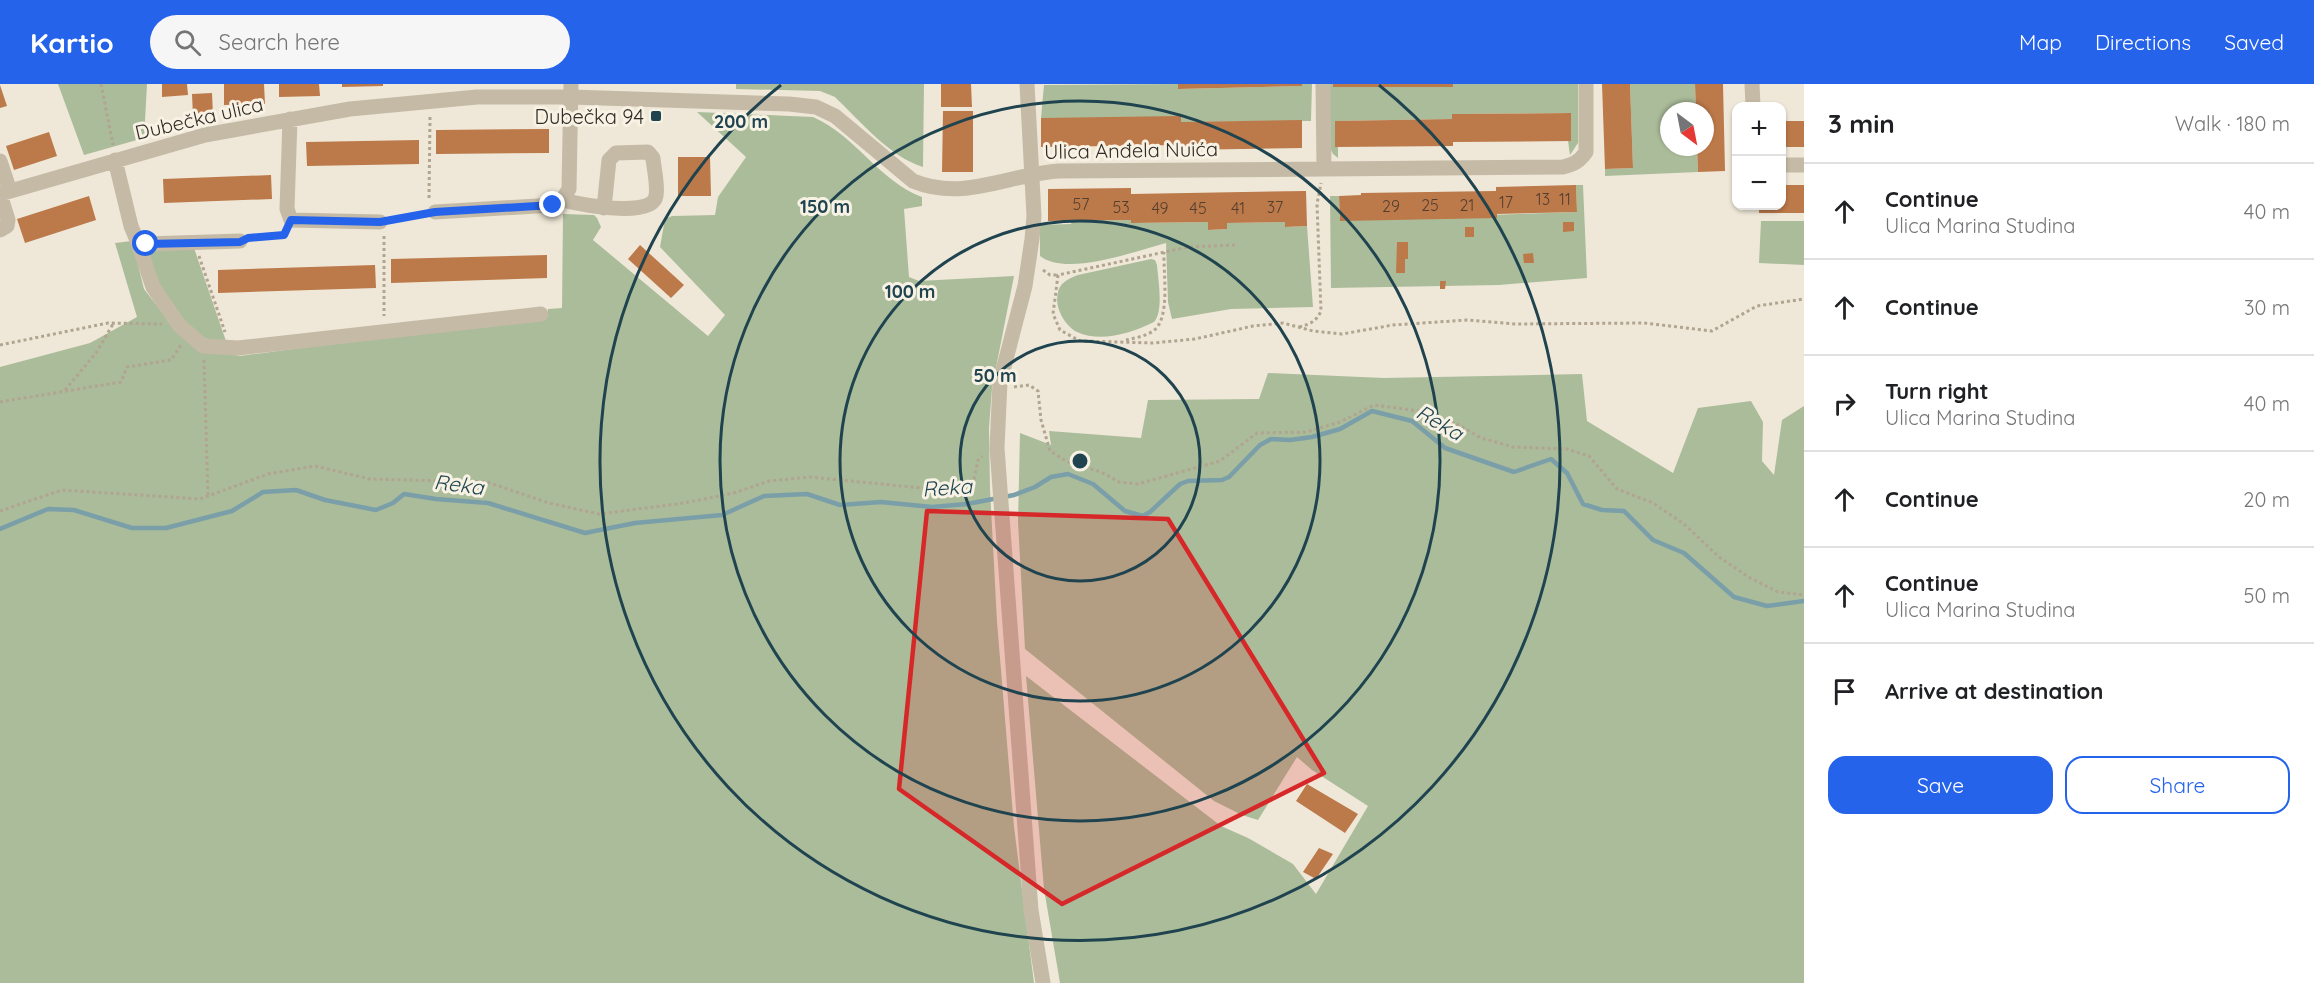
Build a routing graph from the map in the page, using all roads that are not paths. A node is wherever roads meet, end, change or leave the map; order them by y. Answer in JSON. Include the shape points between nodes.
{"nodes":[{"id":1,"x":1027,"y":84,"type":"edge"},
{"id":2,"x":1323,"y":84,"type":"edge"},
{"id":3,"x":1586,"y":84,"type":"edge"},
{"id":4,"x":1752,"y":84,"type":"edge"},
{"id":5,"x":571,"y":90,"type":"edge"},
{"id":6,"x":1752,"y":102,"type":"edge"},
{"id":7,"x":290,"y":119,"type":"junction"},
{"id":8,"x":115,"y":155,"type":"junction"},
{"id":9,"x":0,"y":161,"type":"edge"},
{"id":10,"x":1786,"y":165,"type":"edge"},
{"id":11,"x":1804,"y":165,"type":"edge"},
{"id":12,"x":1324,"y":169,"type":"junction"},
{"id":13,"x":1030,"y":174,"type":"junction"},
{"id":14,"x":3,"y":193,"type":"edge"},
{"id":15,"x":562,"y":200,"type":"junction"},
{"id":16,"x":604,"y":208,"type":"junction"},
{"id":17,"x":432,"y":212,"type":"road end"},
{"id":18,"x":382,"y":222,"type":"road end"},
{"id":19,"x":0,"y":230,"type":"edge"},
{"id":20,"x":240,"y":242,"type":"road end"},
{"id":21,"x":138,"y":243,"type":"junction"},
{"id":22,"x":541,"y":314,"type":"dead end"},
{"id":23,"x":1043,"y":983,"type":"edge"}],
"edges":[{"from":1,"to":13,"type":"street","name":"Ulica Anđela Nuića"},
{"from":2,"to":12,"type":"street"},
{"from":3,"to":12,"type":"street","name":"Ulica Anđela Nuića","via":[[1586,152],[1574,164]]},
{"from":4,"to":6,"type":"street"},
{"from":5,"to":7,"type":"street","name":"Dubečka ulica","via":[[430,100]]},
{"from":5,"to":13,"type":"street","name":"Dubečka ulica","via":[[816,107],[835,116],[902,173],[927,186],[986,186]]},
{"from":5,"to":15,"type":"street","via":[[569,189]]},
{"from":7,"to":8,"type":"street","name":"Dubečka ulica"},
{"from":7,"to":18,"type":"street","via":[[287,209],[291,220]]},
{"from":8,"to":14,"type":"street","name":"Dubečka ulica"},
{"from":8,"to":21,"type":"street"},
{"from":9,"to":14,"type":"street"},
{"from":10,"to":11,"type":"street"},
{"from":12,"to":13,"type":"street","name":"Ulica Anđela Nuića"},
{"from":13,"to":23,"type":"street","via":[[1034,216],[1028,272],[1000,389],[997,448],[1031,910]]},
{"from":14,"to":19,"type":"street","via":[[8,220]]},
{"from":15,"to":16,"type":"street"},
{"from":15,"to":17,"type":"street","via":[[553,205]]},
{"from":16,"to":16,"type":"street","via":[[644,208],[652,204],[656,197],[653,158],[648,152],[616,153],[609,160]]},
{"from":20,"to":21,"type":"street"},
{"from":21,"to":22,"type":"street","via":[[153,287],[184,329],[203,346],[231,348]]}]}
